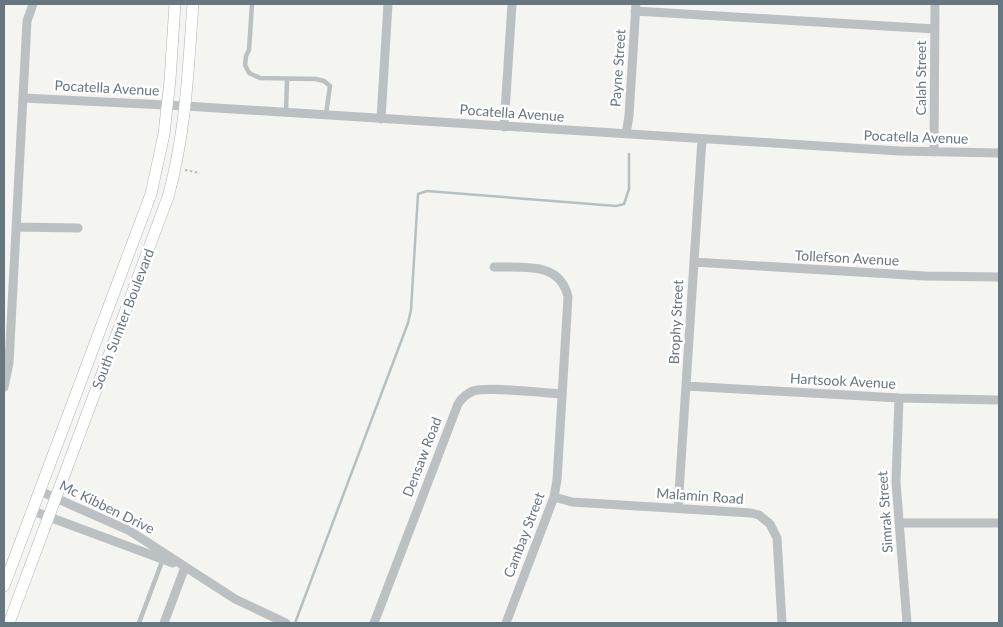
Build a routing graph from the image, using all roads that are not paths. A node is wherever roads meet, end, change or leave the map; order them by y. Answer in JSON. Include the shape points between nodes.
{"nodes":[{"id":1,"x":33,"y":4,"type":"edge"},
{"id":2,"x":175,"y":4,"type":"edge"},
{"id":3,"x":192,"y":4,"type":"edge"},
{"id":4,"x":252,"y":4,"type":"edge"},
{"id":5,"x":388,"y":4,"type":"edge"},
{"id":6,"x":512,"y":4,"type":"edge"},
{"id":7,"x":935,"y":4,"type":"edge"},
{"id":8,"x":636,"y":8,"type":"edge"},
{"id":9,"x":935,"y":29,"type":"junction"},
{"id":10,"x":287,"y":79,"type":"junction"},
{"id":11,"x":23,"y":98,"type":"junction"},
{"id":12,"x":168,"y":105,"type":"junction"},
{"id":13,"x":186,"y":106,"type":"junction"},
{"id":14,"x":286,"y":113,"type":"junction"},
{"id":15,"x":326,"y":116,"type":"junction"},
{"id":16,"x":381,"y":119,"type":"junction"},
{"id":17,"x":504,"y":127,"type":"junction"},
{"id":18,"x":626,"y":134,"type":"junction"},
{"id":19,"x":702,"y":139,"type":"junction"},
{"id":20,"x":934,"y":152,"type":"junction"},
{"id":21,"x":999,"y":153,"type":"edge"},
{"id":22,"x":16,"y":227,"type":"junction"},
{"id":23,"x":78,"y":228,"type":"dead end"},
{"id":24,"x":694,"y":262,"type":"junction"},
{"id":25,"x":494,"y":266,"type":"dead end"},
{"id":26,"x":999,"y":276,"type":"edge"},
{"id":27,"x":686,"y":386,"type":"junction"},
{"id":28,"x":4,"y":387,"type":"edge"},
{"id":29,"x":562,"y":394,"type":"junction"},
{"id":30,"x":899,"y":398,"type":"junction"},
{"id":31,"x":999,"y":400,"type":"edge"},
{"id":32,"x":40,"y":491,"type":"junction"},
{"id":33,"x":56,"y":497,"type":"junction"},
{"id":34,"x":554,"y":497,"type":"junction"},
{"id":35,"x":678,"y":508,"type":"junction"},
{"id":36,"x":33,"y":511,"type":"junction"},
{"id":37,"x":49,"y":517,"type":"junction"},
{"id":38,"x":899,"y":523,"type":"junction"},
{"id":39,"x":999,"y":523,"type":"edge"},
{"id":40,"x":163,"y":559,"type":"junction"},
{"id":41,"x":185,"y":568,"type":"junction"},
{"id":42,"x":4,"y":586,"type":"edge"},
{"id":43,"x":7,"y":622,"type":"edge"},
{"id":44,"x":139,"y":623,"type":"edge"},
{"id":45,"x":164,"y":623,"type":"edge"},
{"id":46,"x":286,"y":623,"type":"edge"},
{"id":47,"x":374,"y":623,"type":"edge"},
{"id":48,"x":506,"y":623,"type":"edge"},
{"id":49,"x":782,"y":623,"type":"edge"},
{"id":50,"x":907,"y":623,"type":"edge"}],
"edges":[{"from":1,"to":11,"type":"street","via":[[27,21]]},
{"from":2,"to":12,"type":"main road","name":"South Sumter Boulevard"},
{"from":3,"to":13,"type":"main road","name":"South Sumter Boulevard"},
{"from":4,"to":10,"type":"lane","via":[[249,50],[245,60],[247,69],[254,77]]},
{"from":5,"to":16,"type":"street"},
{"from":6,"to":17,"type":"street"},
{"from":7,"to":9,"type":"street","name":"Calah Street"},
{"from":8,"to":9,"type":"street"},
{"from":8,"to":18,"type":"street","name":"Payne Street"},
{"from":9,"to":20,"type":"street","name":"Calah Street"},
{"from":10,"to":14,"type":"lane"},
{"from":10,"to":15,"type":"lane","via":[[316,79],[330,86]]},
{"from":11,"to":12,"type":"street","name":"Pocatella Avenue"},
{"from":11,"to":22,"type":"street"},
{"from":12,"to":13,"type":"street","name":"Pocatella Avenue"},
{"from":12,"to":32,"type":"main road","name":"South Sumter Boulevard","via":[[151,194]]},
{"from":13,"to":14,"type":"street","name":"Pocatella Avenue"},
{"from":13,"to":33,"type":"main road","name":"South Sumter Boulevard","via":[[176,167],[157,228]]},
{"from":14,"to":15,"type":"street","name":"Pocatella Avenue"},
{"from":15,"to":16,"type":"street","name":"Pocatella Avenue"},
{"from":16,"to":17,"type":"street","name":"Pocatella Avenue"},
{"from":17,"to":18,"type":"street","name":"Pocatella Avenue"},
{"from":18,"to":19,"type":"street","name":"Pocatella Avenue"},
{"from":19,"to":20,"type":"street","name":"Pocatella Avenue"},
{"from":19,"to":24,"type":"street","name":"Brophy Street"},
{"from":20,"to":21,"type":"street","name":"Pocatella Avenue"},
{"from":22,"to":23,"type":"street"},
{"from":22,"to":28,"type":"street","via":[[9,363]]},
{"from":24,"to":26,"type":"street","name":"Tollefson Avenue","via":[[925,276]]},
{"from":24,"to":27,"type":"street","name":"Brophy Street"},
{"from":25,"to":29,"type":"street","name":"Cambay Street","via":[[544,270],[562,280],[568,297]]},
{"from":27,"to":30,"type":"street","name":"Hartsook Avenue"},
{"from":27,"to":35,"type":"street","name":"Brophy Street"},
{"from":29,"to":34,"type":"street","name":"Cambay Street"},
{"from":29,"to":47,"type":"street","name":"Densaw Road","via":[[483,390],[469,393],[458,404]]},
{"from":30,"to":31,"type":"street","name":"Hartsook Avenue"},
{"from":30,"to":38,"type":"street","name":"Simrak Street","via":[[896,468]]},
{"from":32,"to":33,"type":"street","name":"Mc Kibben Drive"},
{"from":32,"to":36,"type":"main road","name":"South Sumter Boulevard"},
{"from":33,"to":37,"type":"main road","name":"South Sumter Boulevard"},
{"from":33,"to":41,"type":"street","name":"Mc Kibben Drive","via":[[130,530]]},
{"from":34,"to":35,"type":"street","name":"Malamin Road","via":[[572,502]]},
{"from":34,"to":48,"type":"street","name":"Cambay Street"},
{"from":35,"to":49,"type":"street","name":"Malamin Road","via":[[752,513],[770,524],[776,538]]},
{"from":36,"to":37,"type":"street","name":"Mc Kibben Drive"},
{"from":36,"to":42,"type":"main road","name":"South Sumter Boulevard"},
{"from":37,"to":40,"type":"street","name":"Mc Kibben Drive"},
{"from":37,"to":43,"type":"main road","name":"South Sumter Boulevard"},
{"from":38,"to":39,"type":"street"},
{"from":38,"to":50,"type":"street","name":"Simrak Street"},
{"from":40,"to":41,"type":"street","name":"Mc Kibben Drive"},
{"from":40,"to":44,"type":"lane"},
{"from":41,"to":45,"type":"street"},
{"from":41,"to":46,"type":"street","name":"Mc Kibben Drive","via":[[235,599]]}]}
